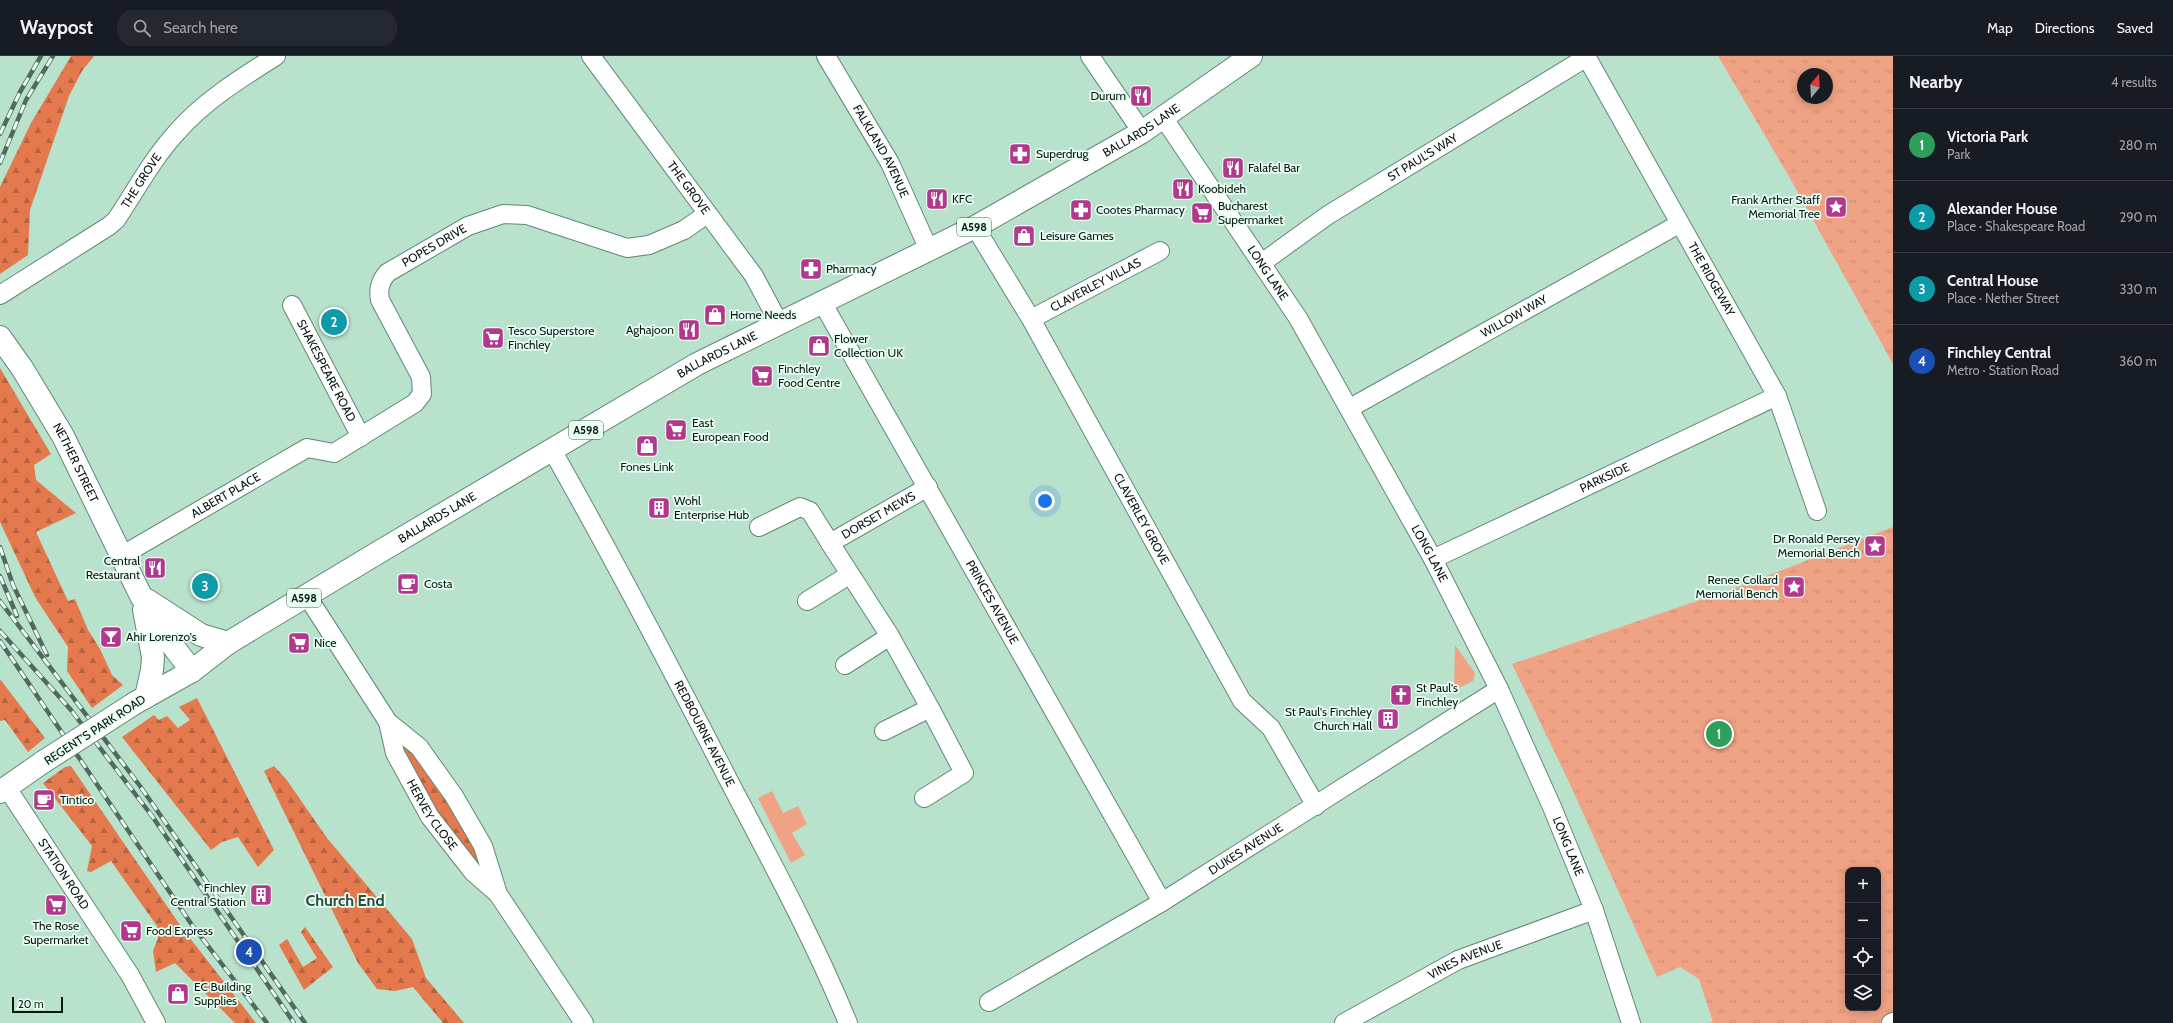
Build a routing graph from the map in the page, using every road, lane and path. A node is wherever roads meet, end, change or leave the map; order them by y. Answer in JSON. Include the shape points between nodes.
{"nodes":[{"id":1,"x":276,"y":56,"type":"edge"},
{"id":2,"x":591,"y":56,"type":"edge"},
{"id":3,"x":826,"y":56,"type":"edge"},
{"id":4,"x":1090,"y":56,"type":"edge"},
{"id":5,"x":1251,"y":56,"type":"edge"},
{"id":6,"x":1587,"y":57,"type":"edge"},
{"id":7,"x":1163,"y":118,"type":"junction"},
{"id":8,"x":1142,"y":132,"type":"junction"},
{"id":9,"x":707,"y":214,"type":"junction"},
{"id":10,"x":1679,"y":224,"type":"junction"},
{"id":11,"x":975,"y":227,"type":"junction"},
{"id":12,"x":929,"y":250,"type":"junction"},
{"id":13,"x":1160,"y":251,"type":"dead end"},
{"id":14,"x":1262,"y":262,"type":"junction"},
{"id":15,"x":0,"y":294,"type":"edge"},
{"id":16,"x":822,"y":302,"type":"junction"},
{"id":17,"x":292,"y":305,"type":"dead end"},
{"id":18,"x":1031,"y":320,"type":"junction"},
{"id":19,"x":779,"y":323,"type":"junction"},
{"id":20,"x":0,"y":337,"type":"edge"},
{"id":21,"x":1777,"y":396,"type":"junction"},
{"id":22,"x":1350,"y":408,"type":"junction"},
{"id":23,"x":360,"y":437,"type":"junction"},
{"id":24,"x":552,"y":450,"type":"junction"},
{"id":25,"x":334,"y":453,"type":"joint"},
{"id":26,"x":928,"y":487,"type":"junction"},
{"id":27,"x":1817,"y":511,"type":"dead end"},
{"id":28,"x":759,"y":528,"type":"dead end"},
{"id":29,"x":830,"y":544,"type":"junction"},
{"id":30,"x":121,"y":556,"type":"junction"},
{"id":31,"x":1433,"y":559,"type":"junction"},
{"id":32,"x":849,"y":575,"type":"junction"},
{"id":33,"x":140,"y":596,"type":"junction"},
{"id":34,"x":307,"y":596,"type":"junction"},
{"id":35,"x":807,"y":601,"type":"dead end"},
{"id":36,"x":890,"y":636,"type":"junction"},
{"id":37,"x":228,"y":643,"type":"junction"},
{"id":38,"x":845,"y":665,"type":"dead end"},
{"id":39,"x":192,"y":670,"type":"junction"},
{"id":40,"x":1499,"y":689,"type":"junction"},
{"id":41,"x":140,"y":700,"type":"junction"},
{"id":42,"x":930,"y":708,"type":"junction"},
{"id":43,"x":388,"y":722,"type":"junction"},
{"id":44,"x":884,"y":731,"type":"dead end"},
{"id":45,"x":3,"y":790,"type":"edge"},
{"id":46,"x":924,"y":798,"type":"dead end"},
{"id":47,"x":1316,"y":806,"type":"junction"},
{"id":48,"x":498,"y":894,"type":"junction"},
{"id":49,"x":1162,"y":902,"type":"junction"},
{"id":50,"x":1594,"y":910,"type":"junction"},
{"id":51,"x":989,"y":1002,"type":"dead end"},
{"id":52,"x":156,"y":1023,"type":"edge"},
{"id":53,"x":584,"y":1023,"type":"edge"},
{"id":54,"x":848,"y":1023,"type":"edge"},
{"id":55,"x":1344,"y":1023,"type":"edge"},
{"id":56,"x":1631,"y":1023,"type":"edge"}],
"edges":[{"from":1,"to":15,"type":"street","name":"THE GROVE","via":[[237,80],[177,131],[153,161],[116,220]]},
{"from":2,"to":9,"type":"street","name":"THE GROVE"},
{"from":3,"to":12,"type":"street","name":"FALKLAND AVENUE","via":[[890,163]]},
{"from":4,"to":8,"type":"street"},
{"from":5,"to":7,"type":"main road","name":"BALLARDS LANE","number":"A598"},
{"from":6,"to":10,"type":"street","name":"THE RIDGEWAY"},
{"from":6,"to":14,"type":"street","name":"ST PAUL'S WAY","via":[[1328,215]]},
{"from":7,"to":8,"type":"main road","name":"BALLARDS LANE","number":"A598"},
{"from":7,"to":14,"type":"street","name":"LONG LANE"},
{"from":8,"to":11,"type":"main road","name":"BALLARDS LANE","number":"A598"},
{"from":9,"to":19,"type":"street","name":"THE GROVE","via":[[754,276]]},
{"from":9,"to":23,"type":"street","name":"POPES DRIVE","via":[[684,230],[656,242],[626,248],[527,215],[503,214],[468,226],[387,273],[381,281],[380,300],[421,377],[422,394],[415,403]]},
{"from":10,"to":21,"type":"street","name":"THE RIDGEWAY"},
{"from":10,"to":22,"type":"street","name":"WILLOW WAY"},
{"from":11,"to":12,"type":"main road","name":"BALLARDS LANE","number":"A598"},
{"from":11,"to":18,"type":"street","name":"CLAVERLEY GROVE"},
{"from":12,"to":16,"type":"main road","name":"BALLARDS LANE","number":"A598"},
{"from":13,"to":18,"type":"street","name":"CLAVERLEY VILLAS"},
{"from":14,"to":22,"type":"street","name":"LONG LANE"},
{"from":16,"to":19,"type":"main road","name":"BALLARDS LANE","number":"A598"},
{"from":16,"to":26,"type":"street","name":"PRINCES AVENUE"},
{"from":17,"to":23,"type":"street","name":"SHAKESPEARE ROAD"},
{"from":18,"to":47,"type":"street","name":"CLAVERLEY GROVE","via":[[1242,700],[1271,728]]},
{"from":19,"to":24,"type":"main road","name":"BALLARDS LANE","number":"A598","via":[[697,364]]},
{"from":20,"to":30,"type":"main road","name":"NETHER STREET","via":[[63,436]]},
{"from":21,"to":27,"type":"street","name":"THE RIDGEWAY"},
{"from":21,"to":31,"type":"street","name":"PARKSIDE"},
{"from":22,"to":31,"type":"street","name":"LONG LANE"},
{"from":23,"to":25,"type":"street","name":"POPES DRIVE"},
{"from":24,"to":34,"type":"main road","name":"BALLARDS LANE","number":"A598"},
{"from":24,"to":54,"type":"street","name":"REDBOURNE AVENUE","via":[[669,662],[783,881]]},
{"from":25,"to":30,"type":"street","name":"ALBERT PLACE","via":[[307,448]]},
{"from":26,"to":29,"type":"street","name":"DORSET MEWS"},
{"from":26,"to":49,"type":"street","name":"PRINCES AVENUE"},
{"from":28,"to":29,"type":"street","name":"DORSET MEWS","via":[[800,507],[810,511]]},
{"from":29,"to":32,"type":"street","name":"DORSET MEWS"},
{"from":30,"to":33,"type":"main road","name":"NETHER STREET"},
{"from":31,"to":40,"type":"street","name":"LONG LANE"},
{"from":32,"to":35,"type":"street"},
{"from":32,"to":36,"type":"street","name":"DORSET MEWS"},
{"from":33,"to":37,"type":"main road","via":[[201,635]]},
{"from":33,"to":39,"type":"main road","name":"NETHER STREET","via":[[169,641]]},
{"from":33,"to":41,"type":"main road","name":"NETHER STREET","via":[[153,657],[152,670]]},
{"from":34,"to":37,"type":"main road","name":"BALLARDS LANE","number":"A598"},
{"from":34,"to":43,"type":"street","name":"HERVEY CLOSE"},
{"from":36,"to":38,"type":"street"},
{"from":36,"to":42,"type":"street","name":"DORSET MEWS"},
{"from":37,"to":39,"type":"main road","name":"BALLARDS LANE","number":"A598"},
{"from":39,"to":41,"type":"main road","name":"REGENT'S PARK ROAD","number":"A598"},
{"from":40,"to":47,"type":"street","name":"DUKES AVENUE"},
{"from":40,"to":50,"type":"street","name":"LONG LANE","via":[[1552,807]]},
{"from":41,"to":45,"type":"main road","name":"REGENT'S PARK ROAD","number":"A598","bridge":true},
{"from":42,"to":44,"type":"street"},
{"from":42,"to":46,"type":"street","name":"DORSET MEWS","via":[[964,773]]},
{"from":43,"to":48,"type":"street","name":"HERVEY CLOSE","via":[[395,752],[430,817],[473,872]]},
{"from":43,"to":48,"type":"street","name":"HERVEY CLOSE","via":[[418,747],[454,796],[483,846]]},
{"from":45,"to":52,"type":"street","name":"STATION ROAD","via":[[130,975]]},
{"from":47,"to":49,"type":"street","name":"DUKES AVENUE"},
{"from":48,"to":53,"type":"street","name":"HERVEY CLOSE"},
{"from":49,"to":51,"type":"street","name":"DUKES AVENUE"},
{"from":50,"to":55,"type":"street","name":"VINES AVENUE","via":[[1458,960]]},
{"from":50,"to":56,"type":"street","name":"LONG LANE"}]}
